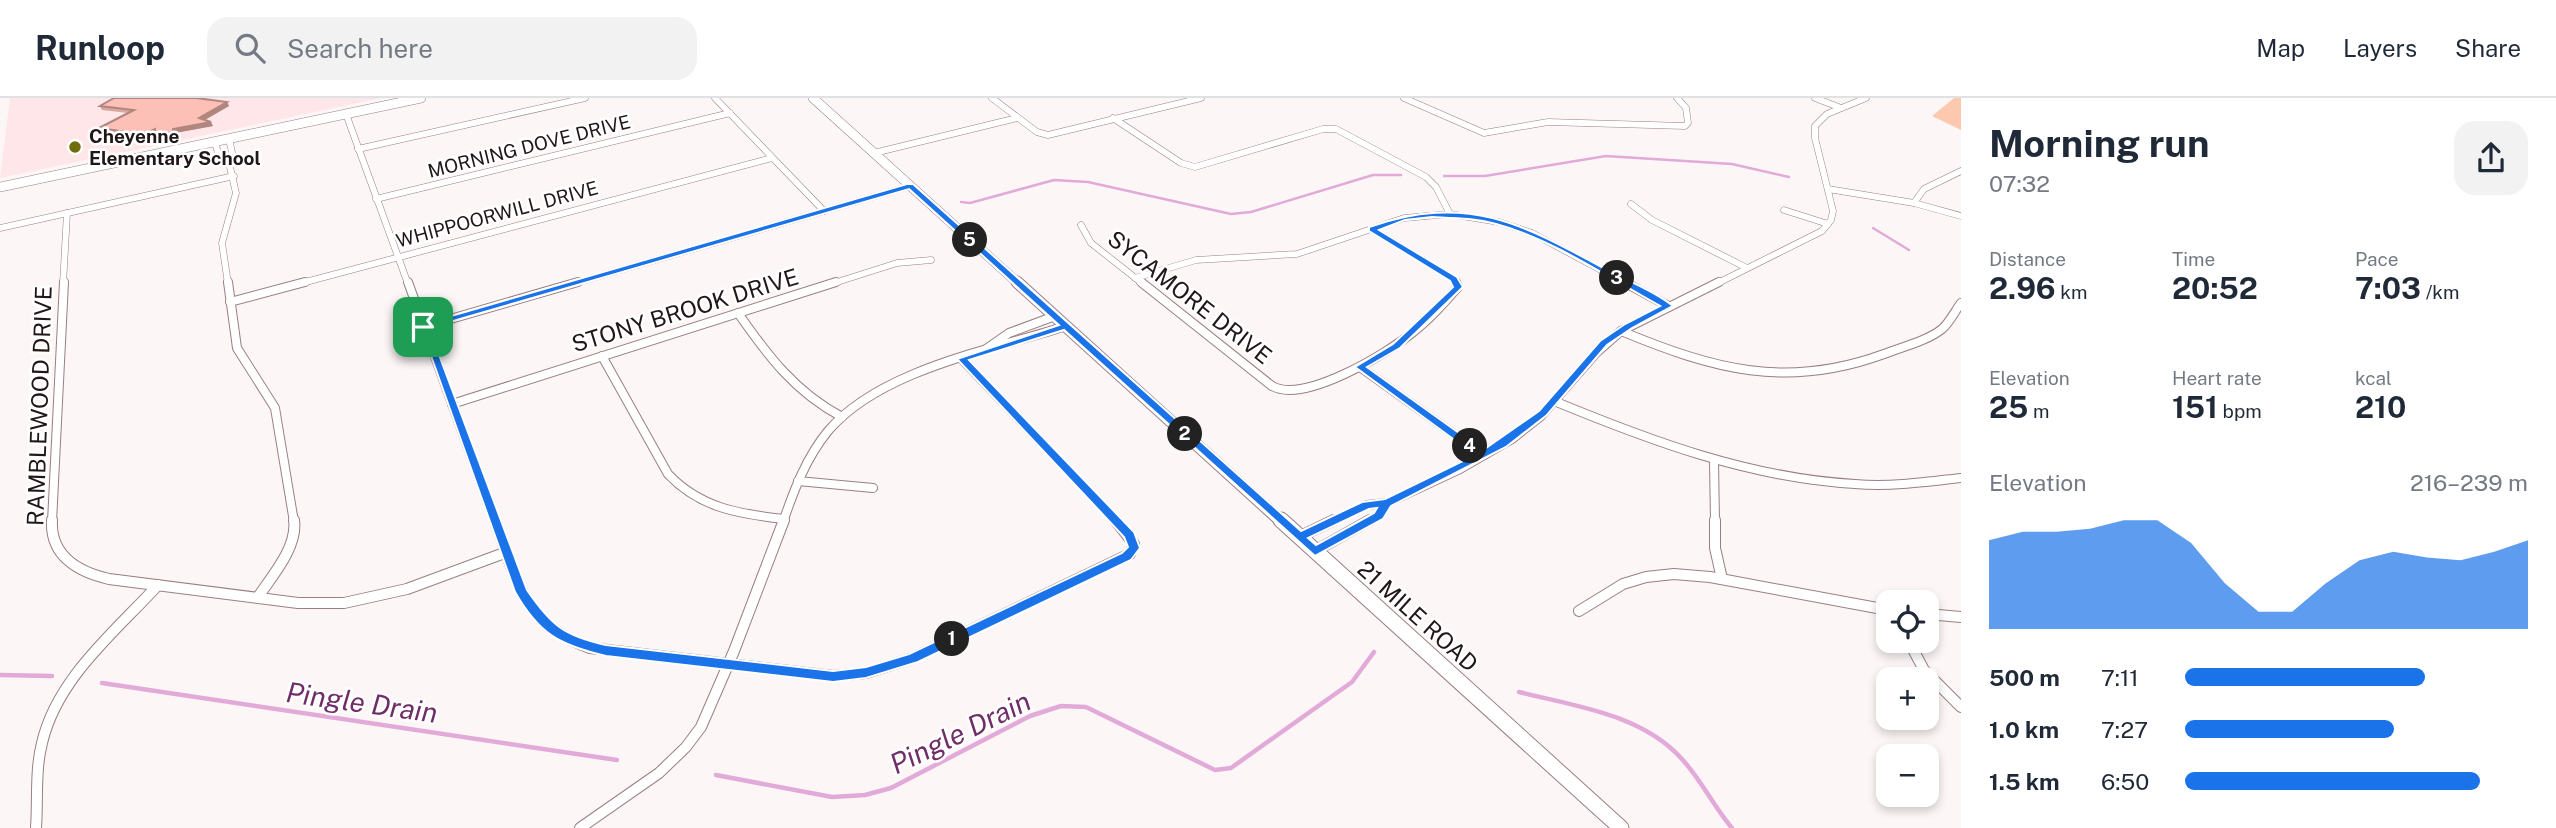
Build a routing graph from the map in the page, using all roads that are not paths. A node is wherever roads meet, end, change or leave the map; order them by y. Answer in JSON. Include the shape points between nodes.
{"nodes":[{"id":1,"x":421,"y":98,"type":"edge"},
{"id":2,"x":585,"y":98,"type":"edge"},
{"id":3,"x":715,"y":98,"type":"edge"},
{"id":4,"x":813,"y":98,"type":"edge"},
{"id":5,"x":992,"y":98,"type":"edge"},
{"id":6,"x":1201,"y":98,"type":"edge"},
{"id":7,"x":1404,"y":98,"type":"edge"},
{"id":8,"x":1677,"y":98,"type":"edge"},
{"id":9,"x":1815,"y":98,"type":"edge"},
{"id":10,"x":1866,"y":98,"type":"edge"},
{"id":11,"x":1841,"y":108,"type":"junction"},
{"id":12,"x":730,"y":113,"type":"junction"},
{"id":13,"x":346,"y":114,"type":"junction"},
{"id":14,"x":1017,"y":118,"type":"junction"},
{"id":15,"x":1113,"y":118,"type":"junction"},
{"id":16,"x":229,"y":139,"type":"junction"},
{"id":17,"x":215,"y":142,"type":"junction"},
{"id":18,"x":358,"y":149,"type":"junction"},
{"id":19,"x":876,"y":155,"type":"junction"},
{"id":20,"x":772,"y":158,"type":"junction"},
{"id":21,"x":229,"y":163,"type":"junction"},
{"id":22,"x":1961,"y":171,"type":"edge"},
{"id":23,"x":234,"y":176,"type":"junction"},
{"id":24,"x":910,"y":186,"type":"junction"},
{"id":25,"x":0,"y":187,"type":"edge"},
{"id":26,"x":1828,"y":189,"type":"junction"},
{"id":27,"x":376,"y":199,"type":"junction"},
{"id":28,"x":1631,"y":204,"type":"dead end"},
{"id":29,"x":1914,"y":204,"type":"junction"},
{"id":30,"x":1784,"y":210,"type":"dead end"},
{"id":31,"x":824,"y":211,"type":"junction"},
{"id":32,"x":67,"y":213,"type":"junction"},
{"id":33,"x":1450,"y":214,"type":"junction"},
{"id":34,"x":1961,"y":216,"type":"edge"},
{"id":35,"x":1081,"y":225,"type":"dead end"},
{"id":36,"x":1828,"y":225,"type":"junction"},
{"id":37,"x":0,"y":228,"type":"edge"},
{"id":38,"x":1372,"y":229,"type":"junction"},
{"id":39,"x":398,"y":256,"type":"junction"},
{"id":40,"x":931,"y":260,"type":"dead end"},
{"id":41,"x":1747,"y":268,"type":"junction"},
{"id":42,"x":1135,"y":278,"type":"junction"},
{"id":43,"x":230,"y":303,"type":"junction"},
{"id":44,"x":1961,"y":303,"type":"edge"},
{"id":45,"x":1668,"y":306,"type":"junction"},
{"id":46,"x":738,"y":313,"type":"junction"},
{"id":47,"x":1055,"y":316,"type":"junction"},
{"id":48,"x":1066,"y":326,"type":"junction"},
{"id":49,"x":423,"y":327,"type":"junction"},
{"id":50,"x":1621,"y":331,"type":"junction"},
{"id":51,"x":984,"y":351,"type":"junction"},
{"id":52,"x":602,"y":356,"type":"junction"},
{"id":53,"x":962,"y":359,"type":"junction"},
{"id":54,"x":1360,"y":367,"type":"junction"},
{"id":55,"x":1554,"y":401,"type":"junction"},
{"id":56,"x":452,"y":404,"type":"junction"},
{"id":57,"x":842,"y":417,"type":"junction"},
{"id":58,"x":1483,"y":455,"type":"junction"},
{"id":59,"x":1714,"y":460,"type":"junction"},
{"id":60,"x":1961,"y":478,"type":"edge"},
{"id":61,"x":798,"y":481,"type":"junction"},
{"id":62,"x":873,"y":488,"type":"dead end"},
{"id":63,"x":1387,"y":503,"type":"junction"},
{"id":64,"x":784,"y":519,"type":"junction"},
{"id":65,"x":1299,"y":537,"type":"junction"},
{"id":66,"x":1315,"y":551,"type":"junction"},
{"id":67,"x":507,"y":552,"type":"junction"},
{"id":68,"x":1722,"y":579,"type":"junction"},
{"id":69,"x":158,"y":585,"type":"junction"},
{"id":70,"x":258,"y":597,"type":"junction"},
{"id":71,"x":1876,"y":608,"type":"edge"},
{"id":72,"x":1579,"y":611,"type":"dead end"},
{"id":73,"x":1939,"y":615,"type":"edge"},
{"id":74,"x":1961,"y":617,"type":"edge"},
{"id":75,"x":1915,"y":653,"type":"edge"},
{"id":76,"x":728,"y":665,"type":"junction"},
{"id":77,"x":1961,"y":707,"type":"edge"},
{"id":78,"x":1618,"y":827,"type":"edge"},
{"id":79,"x":36,"y":828,"type":"edge"},
{"id":80,"x":580,"y":828,"type":"edge"}],
"edges":[{"from":1,"to":13,"type":"street"},
{"from":2,"to":18,"type":"street"},
{"from":3,"to":12,"type":"street"},
{"from":4,"to":19,"type":"street","name":"21 MILE ROAD"},
{"from":5,"to":14,"type":"street"},
{"from":6,"to":15,"type":"street"},
{"from":7,"to":8,"type":"street","via":[[1484,133],[1548,122],[1685,126],[1687,113]]},
{"from":9,"to":11,"type":"street"},
{"from":10,"to":11,"type":"street"},
{"from":11,"to":26,"type":"street","via":[[1820,119],[1814,130]]},
{"from":12,"to":20,"type":"street"},
{"from":12,"to":27,"type":"street","name":"MORNING DOVE DRIVE"},
{"from":13,"to":16,"type":"street"},
{"from":13,"to":18,"type":"street"},
{"from":14,"to":15,"type":"street","via":[[1045,135]]},
{"from":14,"to":19,"type":"street"},
{"from":15,"to":33,"type":"street","via":[[1192,167],[1333,128],[1344,131],[1426,177]]},
{"from":16,"to":17,"type":"street"},
{"from":16,"to":21,"type":"street","via":[[233,157]]},
{"from":17,"to":21,"type":"street","via":[[220,160]]},
{"from":17,"to":25,"type":"street"},
{"from":18,"to":27,"type":"street"},
{"from":19,"to":24,"type":"street","name":"21 MILE ROAD"},
{"from":20,"to":31,"type":"street"},
{"from":20,"to":39,"type":"street","name":"WHIPPOORWILL DRIVE"},
{"from":21,"to":23,"type":"street"},
{"from":22,"to":29,"type":"street","via":[[1924,189]]},
{"from":23,"to":32,"type":"street"},
{"from":23,"to":43,"type":"street","via":[[236,193],[222,243]]},
{"from":24,"to":31,"type":"street"},
{"from":24,"to":47,"type":"street","name":"21 MILE ROAD"},
{"from":26,"to":29,"type":"street"},
{"from":26,"to":36,"type":"street","via":[[1833,211]]},
{"from":27,"to":39,"type":"street"},
{"from":28,"to":41,"type":"street","via":[[1652,220]]},
{"from":29,"to":34,"type":"street"},
{"from":30,"to":36,"type":"street"},
{"from":31,"to":49,"type":"street"},
{"from":32,"to":37,"type":"street"},
{"from":32,"to":69,"type":"street","name":"RAMBLEWOOD DRIVE","via":[[51,534],[57,551],[83,572]]},
{"from":33,"to":38,"type":"street","via":[[1412,216]]},
{"from":33,"to":45,"type":"street","via":[[1532,233]]},
{"from":35,"to":42,"type":"street","name":"SYCAMORE DRIVE","via":[[1091,243]]},
{"from":36,"to":41,"type":"street"},
{"from":38,"to":42,"type":"street","via":[[1297,254],[1195,260]]},
{"from":38,"to":54,"type":"street","via":[[1458,285],[1406,338]]},
{"from":39,"to":43,"type":"street","name":"WHIPPOORWILL DRIVE"},
{"from":39,"to":49,"type":"street"},
{"from":40,"to":46,"type":"street","name":"STONY BROOK DRIVE","via":[[897,263]]},
{"from":41,"to":45,"type":"street"},
{"from":42,"to":54,"type":"street","name":"SYCAMORE DRIVE","via":[[1283,392]]},
{"from":43,"to":70,"type":"street","via":[[239,355],[275,408],[295,517],[289,549]]},
{"from":44,"to":50,"type":"street","via":[[1932,335],[1851,365],[1816,372],[1771,373],[1720,365]]},
{"from":45,"to":50,"type":"street"},
{"from":46,"to":52,"type":"street","name":"STONY BROOK DRIVE"},
{"from":46,"to":57,"type":"street","via":[[797,391]]},
{"from":47,"to":48,"type":"street","name":"21 MILE ROAD"},
{"from":47,"to":51,"type":"street","via":[[1015,331]]},
{"from":48,"to":51,"type":"street"},
{"from":48,"to":65,"type":"street","name":"21 MILE ROAD"},
{"from":49,"to":56,"type":"street"},
{"from":50,"to":55,"type":"street","via":[[1596,349]]},
{"from":51,"to":53,"type":"street"},
{"from":52,"to":56,"type":"street","name":"STONY BROOK DRIVE"},
{"from":52,"to":64,"type":"street","via":[[668,474],[682,490],[715,508]]},
{"from":53,"to":57,"type":"street","via":[[883,390]]},
{"from":53,"to":76,"type":"street","via":[[1129,535],[1134,548],[1130,554],[882,669],[825,676]]},
{"from":54,"to":58,"type":"street"},
{"from":55,"to":58,"type":"street","via":[[1526,428]]},
{"from":55,"to":59,"type":"street","via":[[1643,438]]},
{"from":56,"to":67,"type":"street"},
{"from":57,"to":61,"type":"street","via":[[812,451]]},
{"from":58,"to":63,"type":"street"},
{"from":59,"to":60,"type":"street","via":[[1781,475],[1849,482]]},
{"from":59,"to":68,"type":"street","via":[[1715,548]]},
{"from":61,"to":62,"type":"street"},
{"from":61,"to":64,"type":"street"},
{"from":63,"to":65,"type":"street","via":[[1367,505]]},
{"from":63,"to":66,"type":"street","via":[[1378,516]]},
{"from":64,"to":76,"type":"street"},
{"from":65,"to":66,"type":"street","name":"21 MILE ROAD"},
{"from":66,"to":78,"type":"street","name":"21 MILE ROAD"},
{"from":67,"to":70,"type":"street","name":"RAMBLEWOOD DRIVE","via":[[375,598],[321,604]]},
{"from":67,"to":76,"type":"street","via":[[534,614],[565,639],[623,654]]},
{"from":68,"to":71,"type":"street"},
{"from":68,"to":72,"type":"street","via":[[1674,574],[1646,577],[1613,589]]},
{"from":69,"to":70,"type":"street","name":"RAMBLEWOOD DRIVE"},
{"from":69,"to":79,"type":"street","via":[[79,672],[54,709],[41,748]]},
{"from":73,"to":74,"type":"street"},
{"from":75,"to":77,"type":"street","via":[[1924,670]]},
{"from":76,"to":80,"type":"street","via":[[699,731],[664,769]]}]}
